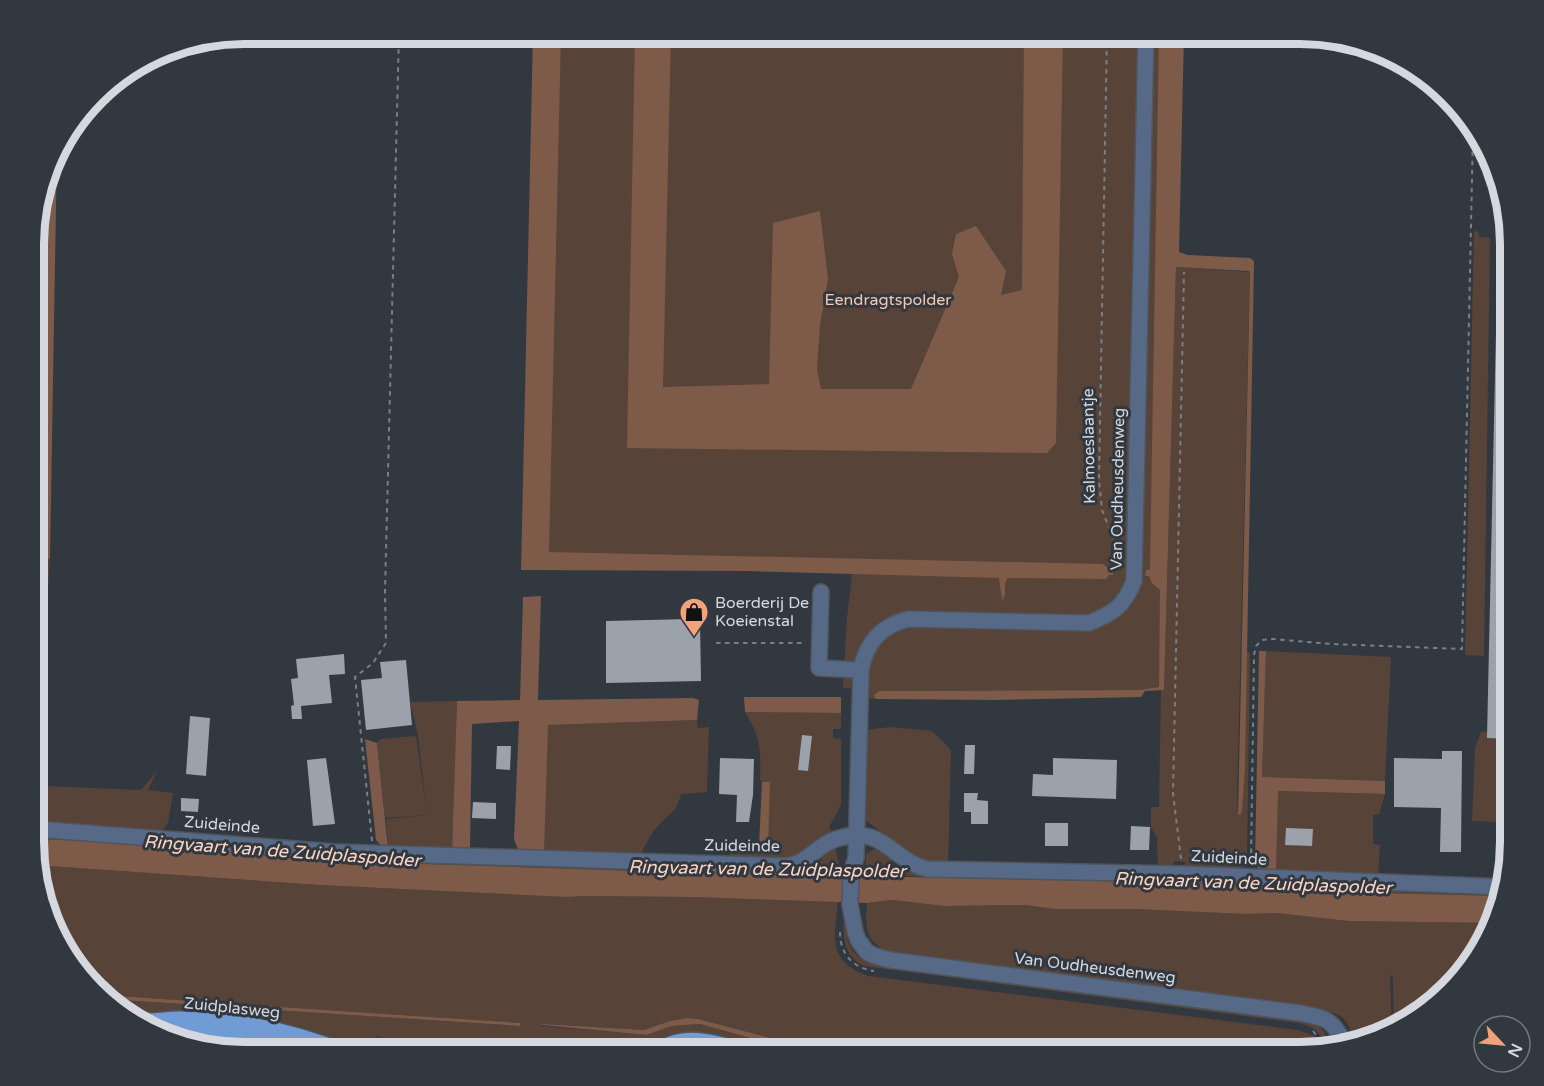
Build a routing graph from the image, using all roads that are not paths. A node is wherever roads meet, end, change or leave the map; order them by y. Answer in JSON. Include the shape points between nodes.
{"nodes":[{"id":1,"x":1146,"y":44,"type":"edge"},
{"id":2,"x":821,"y":592,"type":"dead end"},
{"id":3,"x":861,"y":670,"type":"junction"},
{"id":4,"x":44,"y":830,"type":"edge"},
{"id":5,"x":857,"y":836,"type":"junction"},
{"id":6,"x":1496,"y":887,"type":"edge"},
{"id":7,"x":152,"y":1020,"type":"edge"},
{"id":8,"x":169,"y":1028,"type":"edge"},
{"id":9,"x":1339,"y":1039,"type":"edge"},
{"id":10,"x":270,"y":1042,"type":"edge"},
{"id":11,"x":315,"y":1042,"type":"edge"},
{"id":12,"x":676,"y":1042,"type":"edge"},
{"id":13,"x":708,"y":1042,"type":"edge"}],
"edges":[{"from":1,"to":3,"type":"street","name":"Van Oudheusdenweg","via":[[1136,553],[1129,594],[1115,611],[1089,623],[920,619],[898,622],[872,640]]},
{"from":2,"to":3,"type":"street","via":[[819,668]]},
{"from":3,"to":5,"type":"street","name":"Van Oudheusdenweg"},
{"from":4,"to":5,"type":"street","name":"Zuideinde","via":[[303,850],[792,866],[826,843]]},
{"from":5,"to":6,"type":"street","name":"Zuideinde","via":[[880,840],[918,867],[927,868],[1182,873]]},
{"from":5,"to":9,"type":"street","name":"Van Oudheusdenweg","via":[[855,924],[858,940],[867,952],[890,960],[1299,1012],[1330,1021]]},
{"from":7,"to":11,"type":"main road","name":"Zuidplasweg","via":[[241,1024]]},
{"from":8,"to":10,"type":"main road","name":"Zuidplasweg"},
{"from":12,"to":13,"type":"main road"}]}
